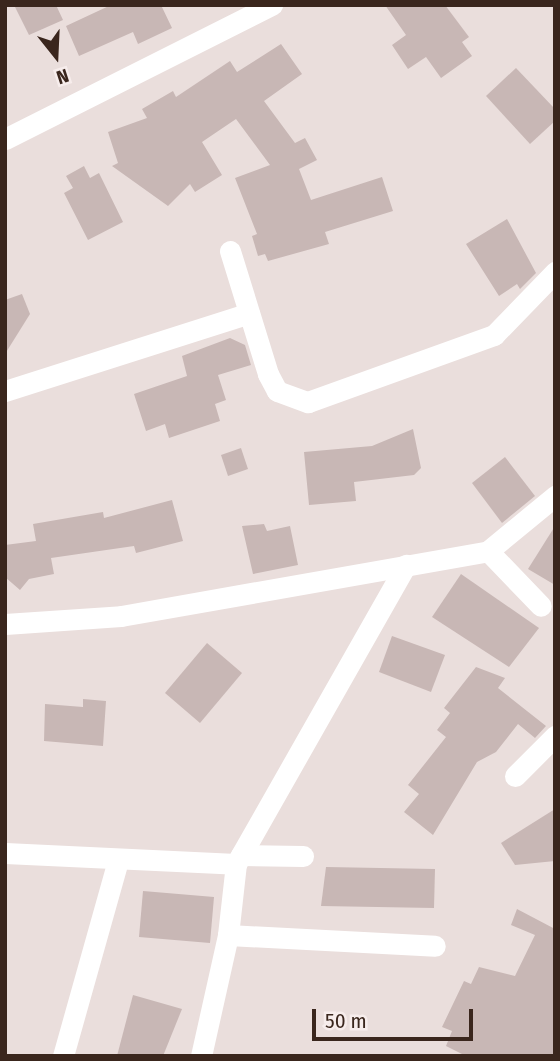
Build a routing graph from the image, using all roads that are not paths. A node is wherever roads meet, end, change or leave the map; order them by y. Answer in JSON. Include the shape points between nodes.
{"nodes":[{"id":1,"x":272,"y":5,"type":"edge"},
{"id":2,"x":5,"y":139,"type":"edge"},
{"id":3,"x":230,"y":251,"type":"dead end"},
{"id":4,"x":555,"y":272,"type":"edge"},
{"id":5,"x":249,"y":313,"type":"junction"},
{"id":6,"x":5,"y":391,"type":"edge"},
{"id":7,"x":555,"y":496,"type":"edge"},
{"id":8,"x":488,"y":551,"type":"junction"},
{"id":9,"x":406,"y":565,"type":"junction"},
{"id":10,"x":541,"y":606,"type":"dead end"},
{"id":11,"x":5,"y":624,"type":"edge"},
{"id":12,"x":555,"y":736,"type":"edge"},
{"id":13,"x":515,"y":776,"type":"dead end"},
{"id":14,"x":5,"y":853,"type":"edge"},
{"id":15,"x":303,"y":856,"type":"dead end"},
{"id":16,"x":118,"y":860,"type":"junction"},
{"id":17,"x":238,"y":860,"type":"junction"},
{"id":18,"x":228,"y":935,"type":"junction"},
{"id":19,"x":435,"y":946,"type":"dead end"},
{"id":20,"x":63,"y":1056,"type":"edge"},
{"id":21,"x":201,"y":1056,"type":"edge"}],
"edges":[{"from":1,"to":2,"type":"street"},
{"from":3,"to":5,"type":"street"},
{"from":4,"to":5,"type":"street","via":[[495,335],[308,402],[277,391]]},
{"from":5,"to":6,"type":"street"},
{"from":7,"to":8,"type":"street"},
{"from":8,"to":9,"type":"street"},
{"from":8,"to":10,"type":"street","via":[[507,578]]},
{"from":9,"to":11,"type":"street","via":[[121,616]]},
{"from":9,"to":17,"type":"street"},
{"from":12,"to":13,"type":"street"},
{"from":14,"to":16,"type":"street"},
{"from":15,"to":17,"type":"street"},
{"from":16,"to":17,"type":"street"},
{"from":16,"to":20,"type":"street"},
{"from":17,"to":18,"type":"street"},
{"from":18,"to":19,"type":"street"},
{"from":18,"to":21,"type":"street"}]}
